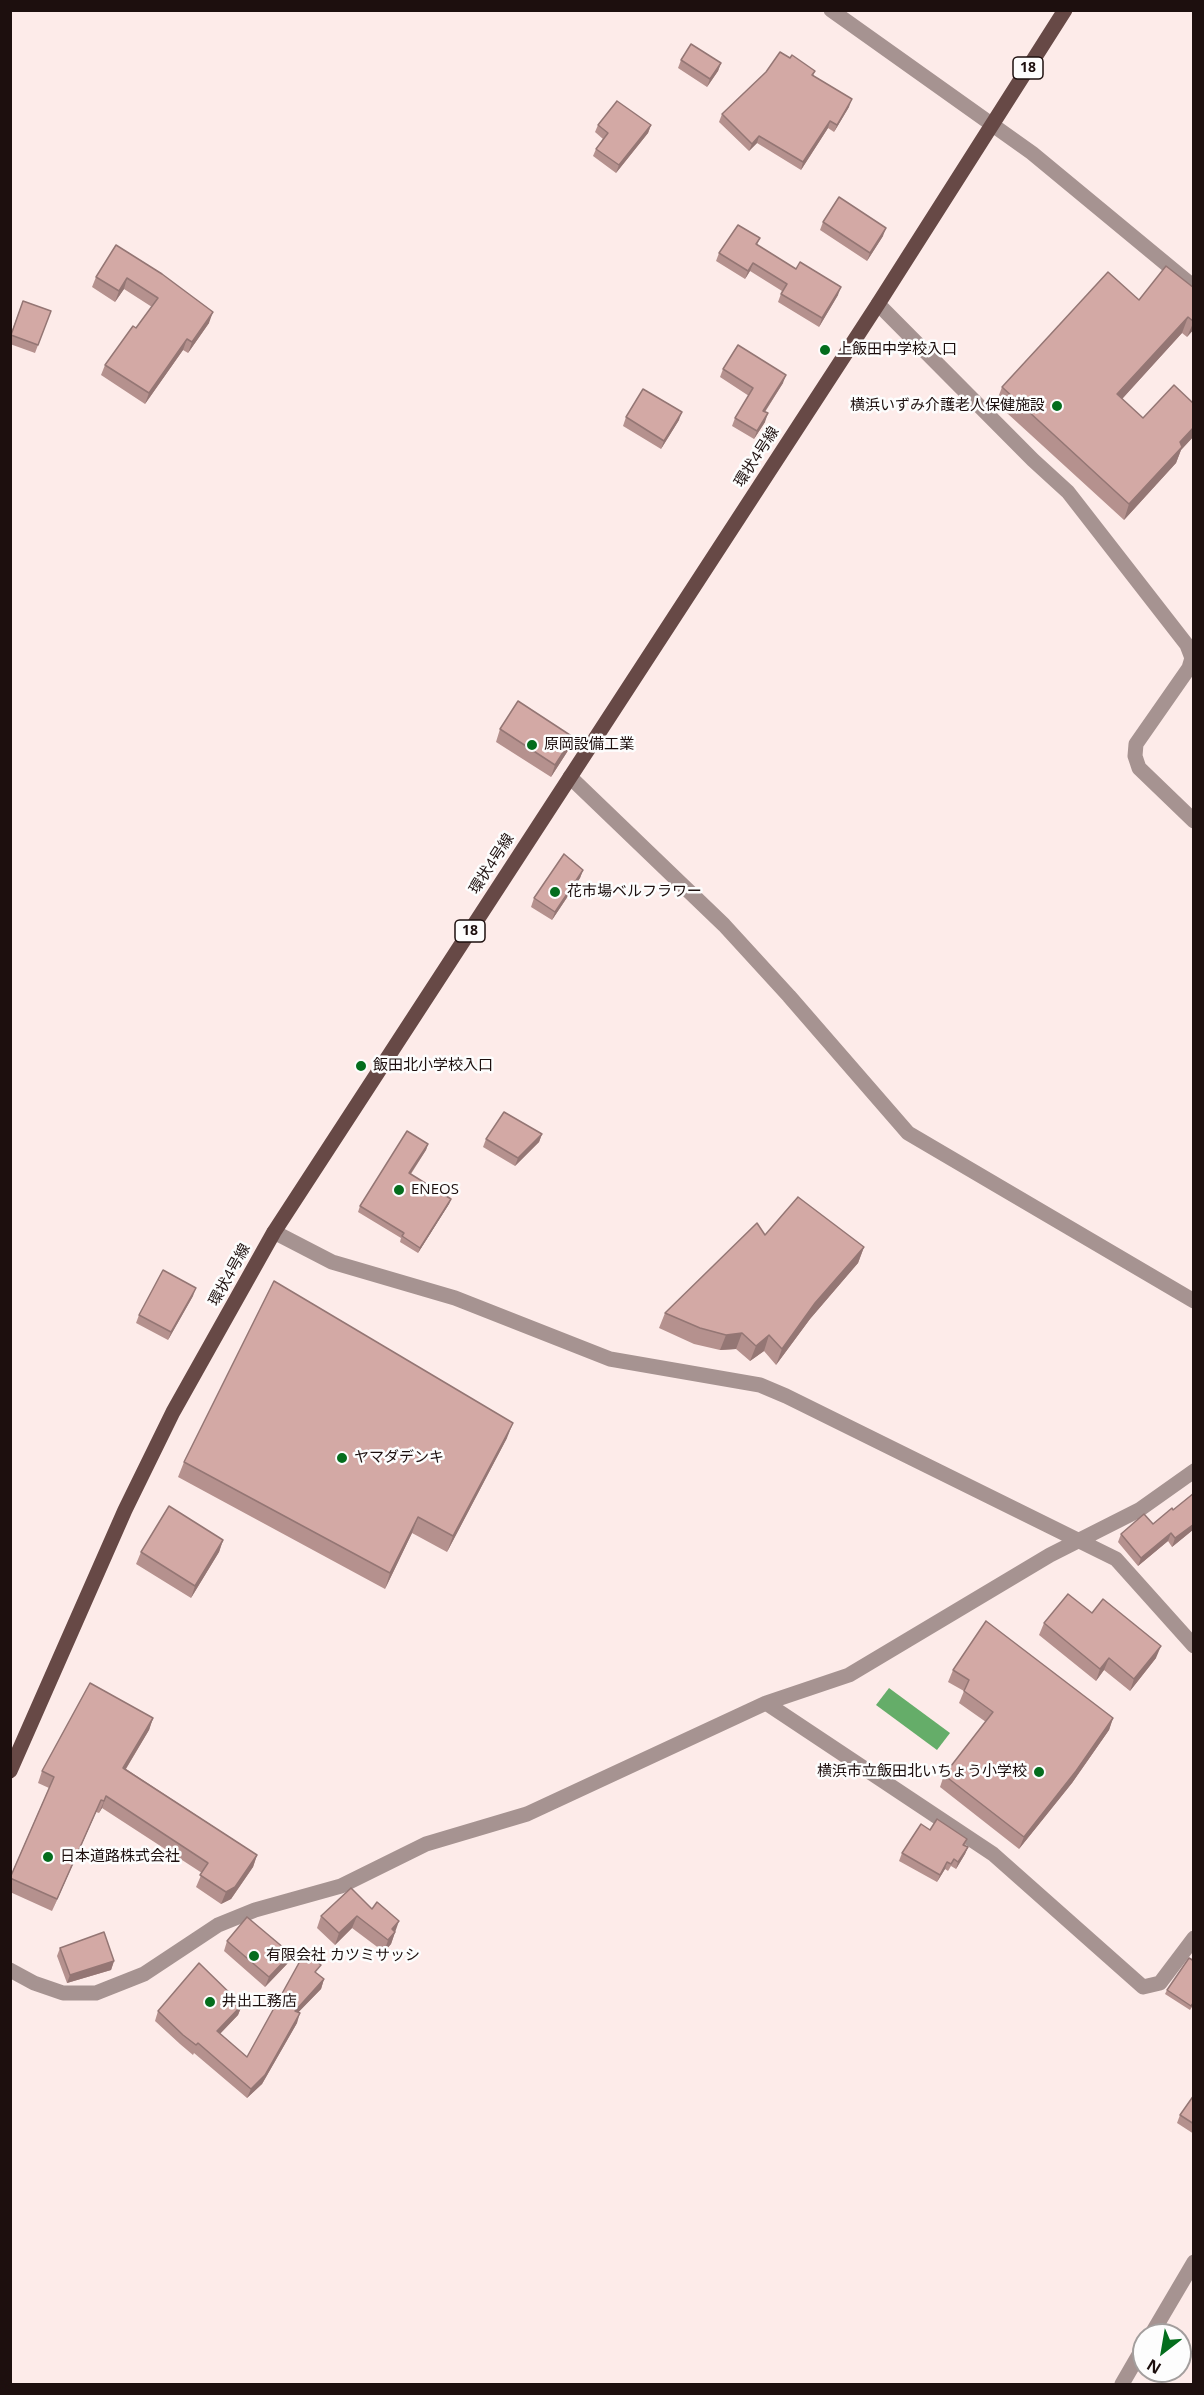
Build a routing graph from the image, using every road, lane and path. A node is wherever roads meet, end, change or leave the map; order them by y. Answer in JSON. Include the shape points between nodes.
{"nodes":[{"id":1,"x":831,"y":10,"type":"edge"},
{"id":2,"x":1065,"y":10,"type":"edge"},
{"id":3,"x":991,"y":126,"type":"junction"},
{"id":4,"x":1194,"y":287,"type":"edge"},
{"id":5,"x":878,"y":304,"type":"junction"},
{"id":6,"x":570,"y":777,"type":"junction"},
{"id":7,"x":1194,"y":821,"type":"edge"},
{"id":8,"x":274,"y":1232,"type":"junction"},
{"id":9,"x":1194,"y":1301,"type":"edge"},
{"id":10,"x":1194,"y":1471,"type":"edge"},
{"id":11,"x":1079,"y":1540,"type":"junction"},
{"id":12,"x":1194,"y":1646,"type":"edge"},
{"id":13,"x":766,"y":1703,"type":"junction"},
{"id":14,"x":10,"y":1771,"type":"edge"},
{"id":15,"x":1194,"y":1938,"type":"edge"},
{"id":16,"x":10,"y":1970,"type":"edge"},
{"id":17,"x":1194,"y":2262,"type":"edge"},
{"id":18,"x":1158,"y":2323,"type":"edge"},
{"id":19,"x":1132,"y":2367,"type":"edge"},
{"id":20,"x":1122,"y":2385,"type":"edge"}],
"edges":[{"from":1,"to":3,"type":"street"},
{"from":2,"to":3,"type":"main road","name":"環状4号線","number":"18"},
{"from":3,"to":4,"type":"street","via":[[1032,153]]},
{"from":3,"to":5,"type":"main road","name":"環状4号線","number":"18"},
{"from":5,"to":6,"type":"main road","name":"環状4号線","number":"18"},
{"from":5,"to":7,"type":"street","via":[[1068,492],[1187,645],[1192,658],[1189,668],[1136,744],[1135,756],[1139,768]]},
{"from":6,"to":8,"type":"main road","name":"環状4号線","number":"18"},
{"from":6,"to":9,"type":"street","via":[[724,926],[908,1133]]},
{"from":8,"to":11,"type":"street","via":[[332,1262],[455,1298],[610,1359],[760,1385]]},
{"from":8,"to":14,"type":"main road","name":"環状4号線","number":"18","via":[[134,1490]]},
{"from":10,"to":11,"type":"street","via":[[1139,1510]]},
{"from":11,"to":12,"type":"street","via":[[1116,1559]]},
{"from":11,"to":13,"type":"street","via":[[849,1675]]},
{"from":13,"to":15,"type":"street","via":[[993,1854],[1143,1987],[1161,1983]]},
{"from":13,"to":16,"type":"street","via":[[527,1814],[426,1844],[341,1886],[255,1910],[218,1925],[144,1974],[96,1993],[63,1993]]},
{"from":17,"to":18,"type":"street"},
{"from":19,"to":20,"type":"street"}]}
